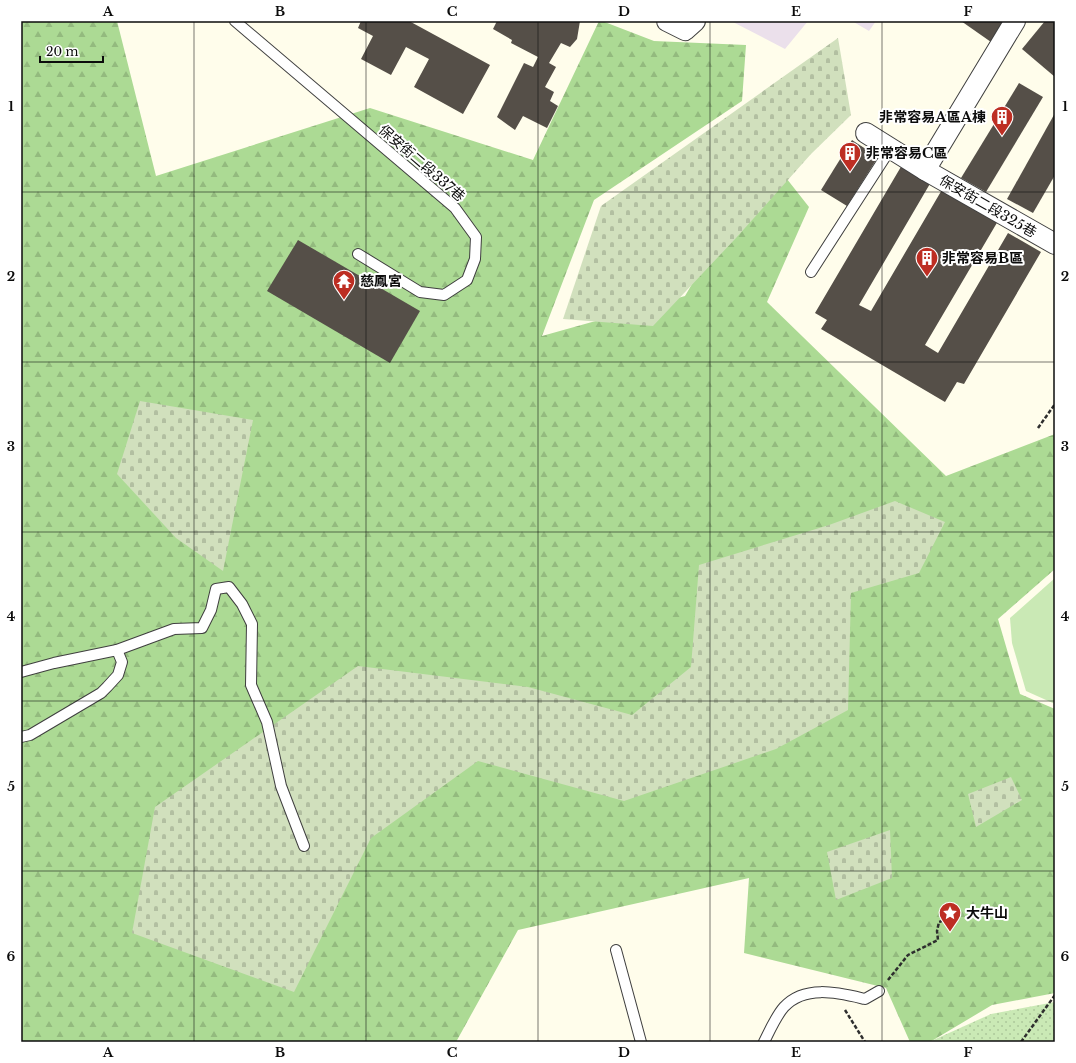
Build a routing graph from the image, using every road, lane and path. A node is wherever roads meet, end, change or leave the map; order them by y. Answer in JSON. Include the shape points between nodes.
{"nodes":[{"id":1,"x":234,"y":21,"type":"edge"},
{"id":2,"x":667,"y":21,"type":"edge"},
{"id":3,"x":695,"y":21,"type":"edge"},
{"id":4,"x":1015,"y":21,"type":"edge"},
{"id":5,"x":866,"y":133,"type":"dead end"},
{"id":6,"x":891,"y":148,"type":"junction"},
{"id":7,"x":925,"y":170,"type":"junction"},
{"id":8,"x":1055,"y":244,"type":"edge"},
{"id":9,"x":358,"y":254,"type":"dead end"},
{"id":10,"x":811,"y":272,"type":"dead end"},
{"id":11,"x":1055,"y":404,"type":"edge"},
{"id":12,"x":1038,"y":428,"type":"dead end"},
{"id":13,"x":117,"y":650,"type":"junction"},
{"id":14,"x":21,"y":672,"type":"edge"},
{"id":15,"x":21,"y":738,"type":"edge"},
{"id":16,"x":304,"y":846,"type":"dead end"},
{"id":17,"x":945,"y":920,"type":"dead end"},
{"id":18,"x":616,"y":950,"type":"dead end"},
{"id":19,"x":879,"y":991,"type":"joint"},
{"id":20,"x":832,"y":992,"type":"junction"},
{"id":21,"x":1055,"y":996,"type":"edge"},
{"id":22,"x":641,"y":1042,"type":"edge"},
{"id":23,"x":764,"y":1042,"type":"edge"},
{"id":24,"x":865,"y":1042,"type":"edge"},
{"id":25,"x":1021,"y":1042,"type":"edge"}],
"edges":[{"from":1,"to":9,"type":"lane","name":"保安街二段337巷","via":[[455,208],[476,237],[476,259],[467,280],[444,295],[420,292]]},
{"from":2,"to":3,"type":"street","via":[[685,30]]},
{"from":4,"to":7,"type":"street","name":"保安街二段325巷"},
{"from":5,"to":6,"type":"street"},
{"from":6,"to":7,"type":"street"},
{"from":6,"to":10,"type":"lane"},
{"from":7,"to":8,"type":"street","name":"保安街二段325巷"},
{"from":11,"to":12,"type":"path"},
{"from":13,"to":14,"type":"lane"},
{"from":13,"to":15,"type":"lane","via":[[122,662],[118,675],[101,693]]},
{"from":13,"to":16,"type":"lane","via":[[174,630],[202,628],[211,610],[216,589],[229,587],[242,604],[252,624],[251,685],[267,722],[281,786]]},
{"from":17,"to":19,"type":"path","via":[[939,922],[938,940],[908,955]]},
{"from":18,"to":22,"type":"lane"},
{"from":19,"to":20,"type":"lane","via":[[865,999]]},
{"from":20,"to":23,"type":"lane","via":[[797,997],[784,1006]]},
{"from":20,"to":24,"type":"path"},
{"from":21,"to":25,"type":"path"}]}
